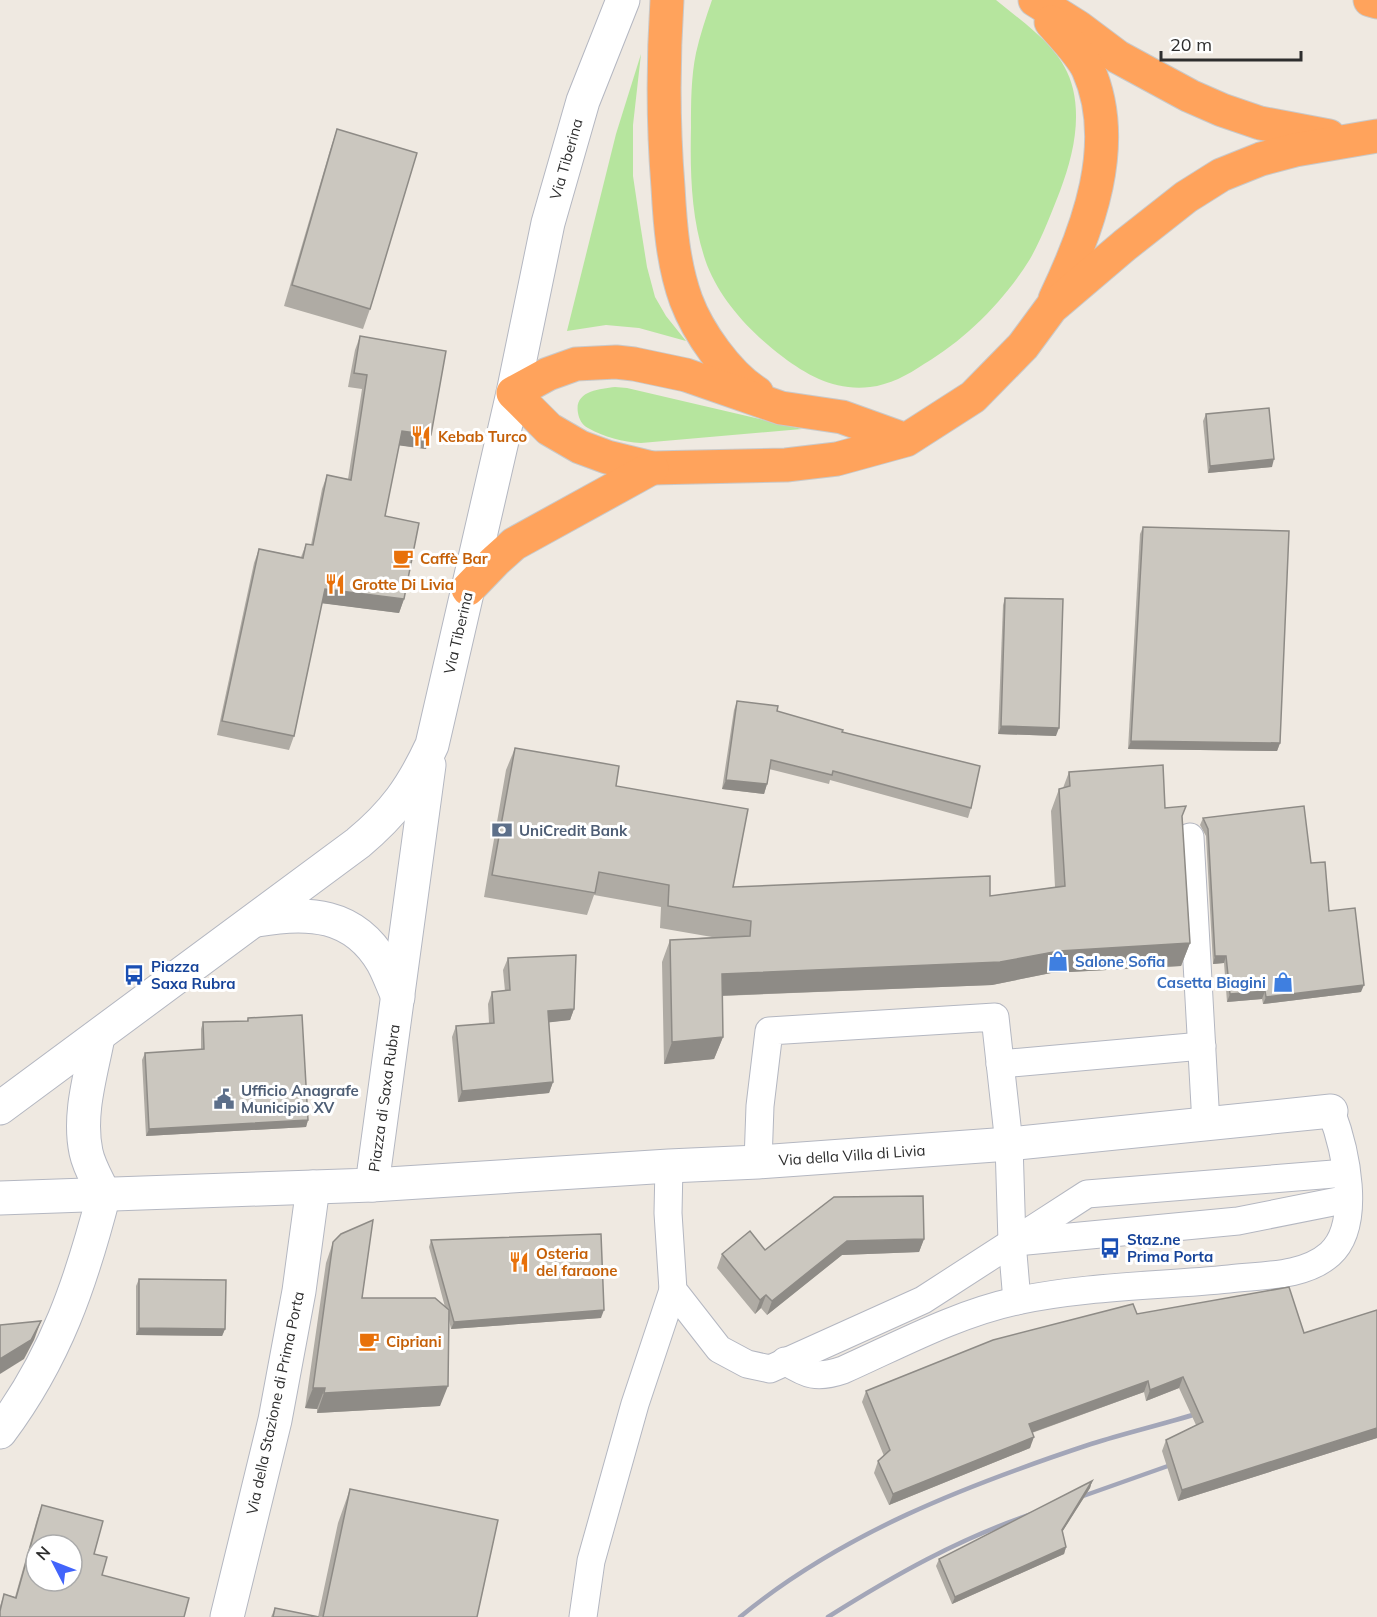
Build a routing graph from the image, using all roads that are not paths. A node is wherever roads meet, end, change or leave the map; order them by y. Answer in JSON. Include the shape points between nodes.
{"nodes":[{"id":1,"x":623,"y":0,"type":"edge"},
{"id":2,"x":667,"y":0,"type":"edge"},
{"id":3,"x":1034,"y":0,"type":"edge"},
{"id":4,"x":1370,"y":0,"type":"edge"},
{"id":5,"x":1377,"y":2,"type":"edge"},
{"id":6,"x":1368,"y":140,"type":"edge"},
{"id":7,"x":1051,"y":308,"type":"junction"},
{"id":8,"x":513,"y":393,"type":"junction"},
{"id":9,"x":781,"y":408,"type":"junction"},
{"id":10,"x":906,"y":440,"type":"junction"},
{"id":11,"x":652,"y":468,"type":"junction"},
{"id":12,"x":468,"y":589,"type":"junction"},
{"id":13,"x":432,"y":745,"type":"junction"},
{"id":14,"x":1190,"y":837,"type":"dead end"},
{"id":15,"x":253,"y":921,"type":"junction"},
{"id":16,"x":398,"y":997,"type":"junction"},
{"id":17,"x":98,"y":1037,"type":"junction"},
{"id":18,"x":1202,"y":1046,"type":"junction"},
{"id":19,"x":1000,"y":1064,"type":"junction"},
{"id":20,"x":0,"y":1108,"type":"edge"},
{"id":21,"x":1331,"y":1111,"type":"joint"},
{"id":22,"x":1206,"y":1124,"type":"junction"},
{"id":23,"x":1009,"y":1144,"type":"junction"},
{"id":24,"x":758,"y":1162,"type":"junction"},
{"id":25,"x":669,"y":1166,"type":"junction"},
{"id":26,"x":372,"y":1185,"type":"junction"},
{"id":27,"x":1347,"y":1186,"type":"junction"},
{"id":28,"x":313,"y":1187,"type":"junction"},
{"id":29,"x":105,"y":1194,"type":"junction"},
{"id":30,"x":0,"y":1198,"type":"edge"},
{"id":31,"x":1012,"y":1242,"type":"junction"},
{"id":32,"x":673,"y":1290,"type":"junction"},
{"id":33,"x":1017,"y":1301,"type":"junction"},
{"id":34,"x":785,"y":1361,"type":"junction"},
{"id":35,"x":0,"y":1432,"type":"edge"},
{"id":36,"x":227,"y":1617,"type":"edge"},
{"id":37,"x":583,"y":1617,"type":"edge"}],
"edges":[{"from":1,"to":8,"type":"street","name":"Via Tiberina","via":[[568,150],[548,223]]},
{"from":2,"to":9,"type":"highway","via":[[664,137],[670,222],[686,299],[696,323],[730,369]]},
{"from":3,"to":6,"type":"highway","via":[[1118,57],[1211,105],[1260,123]]},
{"from":3,"to":7,"type":"highway","via":[[1087,66],[1098,95],[1101,124],[1091,206],[1075,258]]},
{"from":4,"to":5,"type":"highway"},
{"from":6,"to":7,"type":"highway","via":[[1261,159],[1221,175],[1151,224]]},
{"from":7,"to":10,"type":"highway","via":[[1023,346],[973,397]]},
{"from":8,"to":9,"type":"highway","via":[[576,364],[616,362],[686,375]]},
{"from":8,"to":11,"type":"highway","via":[[549,429],[580,447]]},
{"from":8,"to":12,"type":"street","name":"Via Tiberina"},
{"from":9,"to":10,"type":"highway","via":[[842,417]]},
{"from":10,"to":11,"type":"highway","via":[[837,459],[786,465]]},
{"from":11,"to":12,"type":"highway","via":[[514,544]]},
{"from":12,"to":13,"type":"street","name":"Via Tiberina"},
{"from":13,"to":15,"type":"street","name":"Via Tiberina","via":[[390,814],[344,854]]},
{"from":13,"to":16,"type":"street","name":"Piazza di Saxa Rubra"},
{"from":14,"to":18,"type":"lane"},
{"from":15,"to":16,"type":"street","via":[[301,915],[340,923],[359,934],[373,949]]},
{"from":15,"to":17,"type":"street","name":"Via Tiberina"},
{"from":16,"to":26,"type":"street","name":"Piazza di Saxa Rubra"},
{"from":17,"to":20,"type":"street"},
{"from":17,"to":29,"type":"street","via":[[83,1118],[90,1166]]},
{"from":18,"to":19,"type":"lane"},
{"from":18,"to":22,"type":"lane"},
{"from":19,"to":23,"type":"lane"},
{"from":19,"to":24,"type":"lane","via":[[995,1017],[769,1031]]},
{"from":21,"to":22,"type":"street","name":"Via della Villa di Livia"},
{"from":21,"to":27,"type":"lane","via":[[1341,1138]]},
{"from":22,"to":23,"type":"street","name":"Via della Villa di Livia"},
{"from":23,"to":24,"type":"street","name":"Via della Villa di Livia"},
{"from":23,"to":31,"type":"lane"},
{"from":24,"to":25,"type":"street","name":"Via della Villa di Livia"},
{"from":25,"to":26,"type":"street","name":"Via della Villa di Livia"},
{"from":25,"to":32,"type":"lane"},
{"from":26,"to":28,"type":"street","name":"Piazza di Saxa Rubra"},
{"from":27,"to":31,"type":"lane","via":[[1238,1221]]},
{"from":27,"to":31,"type":"lane","via":[[1086,1194]]},
{"from":27,"to":33,"type":"lane","via":[[1345,1231],[1339,1244],[1329,1255],[1302,1269]]},
{"from":28,"to":29,"type":"street","name":"Piazza di Saxa Rubra"},
{"from":28,"to":36,"type":"street","name":"Via della Stazione di Prima Porta","via":[[299,1291],[274,1420]]},
{"from":29,"to":30,"type":"street","name":"Piazza di Saxa Rubra"},
{"from":29,"to":35,"type":"street","via":[[81,1277],[56,1340],[31,1388]]},
{"from":31,"to":33,"type":"lane"},
{"from":31,"to":34,"type":"lane","via":[[923,1300]]},
{"from":32,"to":34,"type":"lane","via":[[728,1355],[770,1369]]},
{"from":32,"to":37,"type":"lane","via":[[635,1404],[591,1561]]},
{"from":33,"to":34,"type":"lane","via":[[960,1318],[832,1374],[812,1375]]}]}
